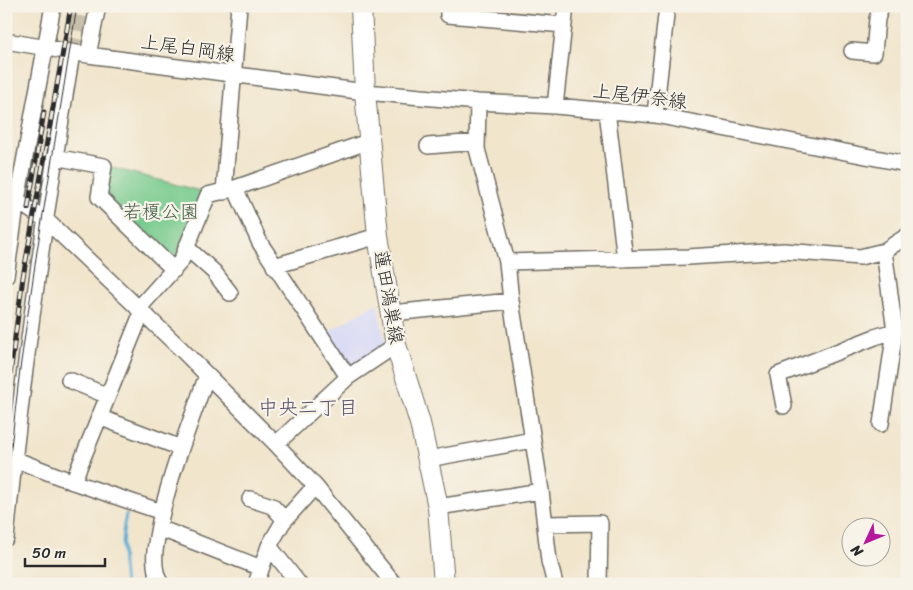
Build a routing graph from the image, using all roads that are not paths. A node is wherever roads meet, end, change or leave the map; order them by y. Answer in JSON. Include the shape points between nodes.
{"nodes":[{"id":1,"x":53,"y":6,"type":"edge"},
{"id":2,"x":98,"y":6,"type":"edge"},
{"id":3,"x":239,"y":6,"type":"edge"},
{"id":4,"x":361,"y":6,"type":"edge"},
{"id":5,"x":448,"y":6,"type":"edge"},
{"id":6,"x":566,"y":6,"type":"edge"},
{"id":7,"x":667,"y":6,"type":"edge"},
{"id":8,"x":881,"y":6,"type":"edge"},
{"id":9,"x":564,"y":25,"type":"junction"},
{"id":10,"x":6,"y":41,"type":"edge"},
{"id":11,"x":45,"y":48,"type":"junction"},
{"id":12,"x":852,"y":51,"type":"dead end"},
{"id":13,"x":72,"y":53,"type":"junction"},
{"id":14,"x":88,"y":55,"type":"junction"},
{"id":15,"x":234,"y":74,"type":"junction"},
{"id":16,"x":365,"y":92,"type":"junction"},
{"id":17,"x":478,"y":102,"type":"junction"},
{"id":18,"x":555,"y":106,"type":"junction"},
{"id":19,"x":607,"y":111,"type":"junction"},
{"id":20,"x":655,"y":115,"type":"junction"},
{"id":21,"x":370,"y":141,"type":"junction"},
{"id":22,"x":477,"y":142,"type":"junction"},
{"id":23,"x":428,"y":146,"type":"dead end"},
{"id":24,"x":54,"y":157,"type":"junction"},
{"id":25,"x":907,"y":164,"type":"edge"},
{"id":26,"x":230,"y":190,"type":"junction"},
{"id":27,"x":11,"y":197,"type":"edge"},
{"id":28,"x":46,"y":220,"type":"junction"},
{"id":29,"x":378,"y":236,"type":"junction"},
{"id":30,"x":907,"y":236,"type":"edge"},
{"id":31,"x":186,"y":248,"type":"junction"},
{"id":32,"x":884,"y":251,"type":"junction"},
{"id":33,"x":625,"y":259,"type":"junction"},
{"id":34,"x":507,"y":262,"type":"junction"},
{"id":35,"x":274,"y":266,"type":"junction"},
{"id":36,"x":174,"y":270,"type":"junction"},
{"id":37,"x":6,"y":276,"type":"edge"},
{"id":38,"x":230,"y":292,"type":"dead end"},
{"id":39,"x":511,"y":301,"type":"junction"},
{"id":40,"x":140,"y":310,"type":"junction"},
{"id":41,"x":392,"y":313,"type":"junction"},
{"id":42,"x":901,"y":330,"type":"edge"},
{"id":43,"x":396,"y":345,"type":"junction"},
{"id":44,"x":207,"y":375,"type":"junction"},
{"id":45,"x":348,"y":377,"type":"junction"},
{"id":46,"x":69,"y":380,"type":"dead end"},
{"id":47,"x":108,"y":396,"type":"junction"},
{"id":48,"x":784,"y":406,"type":"dead end"},
{"id":49,"x":99,"y":418,"type":"junction"},
{"id":50,"x":881,"y":424,"type":"dead end"},
{"id":51,"x":533,"y":440,"type":"junction"},
{"id":52,"x":276,"y":444,"type":"junction"},
{"id":53,"x":182,"y":448,"type":"junction"},
{"id":54,"x":14,"y":459,"type":"junction"},
{"id":55,"x":428,"y":460,"type":"junction"},
{"id":56,"x":73,"y":482,"type":"junction"},
{"id":57,"x":315,"y":486,"type":"junction"},
{"id":58,"x":541,"y":491,"type":"junction"},
{"id":59,"x":250,"y":499,"type":"dead end"},
{"id":60,"x":438,"y":507,"type":"junction"},
{"id":61,"x":162,"y":512,"type":"junction"},
{"id":62,"x":285,"y":520,"type":"junction"},
{"id":63,"x":545,"y":524,"type":"junction"},
{"id":64,"x":159,"y":528,"type":"junction"},
{"id":65,"x":6,"y":538,"type":"edge"},
{"id":66,"x":269,"y":546,"type":"junction"},
{"id":67,"x":261,"y":568,"type":"junction"},
{"id":68,"x":161,"y":584,"type":"edge"},
{"id":69,"x":256,"y":584,"type":"edge"},
{"id":70,"x":299,"y":584,"type":"edge"},
{"id":71,"x":394,"y":584,"type":"edge"},
{"id":72,"x":444,"y":584,"type":"edge"},
{"id":73,"x":555,"y":584,"type":"edge"},
{"id":74,"x":599,"y":584,"type":"edge"}],
"edges":[{"from":1,"to":11,"type":"street"},
{"from":2,"to":14,"type":"street"},
{"from":3,"to":15,"type":"street"},
{"from":4,"to":16,"type":"main road","name":"蓮田鴻巣線"},
{"from":5,"to":9,"type":"street","via":[[448,15]]},
{"from":6,"to":9,"type":"street"},
{"from":7,"to":20,"type":"street"},
{"from":8,"to":12,"type":"street","via":[[874,53]]},
{"from":9,"to":18,"type":"street"},
{"from":10,"to":11,"type":"street","name":"上尾白岡線"},
{"from":11,"to":13,"type":"street","name":"上尾白岡線"},
{"from":11,"to":27,"type":"street"},
{"from":13,"to":14,"type":"street","name":"上尾白岡線"},
{"from":13,"to":24,"type":"street"},
{"from":14,"to":15,"type":"street","name":"上尾白岡線"},
{"from":15,"to":16,"type":"street","name":"上尾白岡線"},
{"from":15,"to":26,"type":"street"},
{"from":16,"to":17,"type":"street","name":"上尾伊奈線"},
{"from":16,"to":21,"type":"main road","name":"蓮田鴻巣線"},
{"from":17,"to":18,"type":"street","name":"上尾伊奈線"},
{"from":17,"to":22,"type":"street"},
{"from":18,"to":19,"type":"street","name":"上尾伊奈線"},
{"from":19,"to":20,"type":"street","name":"上尾伊奈線"},
{"from":19,"to":33,"type":"street"},
{"from":20,"to":25,"type":"street","name":"上尾伊奈線"},
{"from":21,"to":26,"type":"street"},
{"from":21,"to":29,"type":"main road","name":"蓮田鴻巣線"},
{"from":22,"to":23,"type":"street"},
{"from":22,"to":34,"type":"street"},
{"from":24,"to":28,"type":"street"},
{"from":24,"to":36,"type":"street","via":[[104,166],[99,197]]},
{"from":26,"to":31,"type":"street","via":[[208,195]]},
{"from":26,"to":35,"type":"street"},
{"from":27,"to":28,"type":"street"},
{"from":27,"to":37,"type":"street"},
{"from":28,"to":40,"type":"street"},
{"from":28,"to":54,"type":"street"},
{"from":29,"to":35,"type":"street"},
{"from":29,"to":41,"type":"main road","name":"蓮田鴻巣線"},
{"from":30,"to":32,"type":"street"},
{"from":31,"to":36,"type":"street"},
{"from":31,"to":38,"type":"street","via":[[214,272]]},
{"from":32,"to":33,"type":"street","via":[[860,257],[784,251]]},
{"from":32,"to":42,"type":"street"},
{"from":33,"to":34,"type":"street"},
{"from":34,"to":39,"type":"street"},
{"from":35,"to":45,"type":"street"},
{"from":36,"to":40,"type":"street"},
{"from":39,"to":41,"type":"street"},
{"from":39,"to":51,"type":"street"},
{"from":40,"to":44,"type":"street"},
{"from":40,"to":47,"type":"street"},
{"from":41,"to":43,"type":"main road","name":"蓮田鴻巣線"},
{"from":42,"to":48,"type":"street","via":[[778,375]]},
{"from":42,"to":50,"type":"street"},
{"from":43,"to":45,"type":"street"},
{"from":43,"to":55,"type":"main road","name":"蓮田鴻巣線"},
{"from":44,"to":52,"type":"street"},
{"from":44,"to":53,"type":"street"},
{"from":45,"to":52,"type":"street"},
{"from":46,"to":47,"type":"street"},
{"from":47,"to":49,"type":"street"},
{"from":49,"to":53,"type":"street"},
{"from":49,"to":56,"type":"street"},
{"from":51,"to":55,"type":"street"},
{"from":51,"to":58,"type":"street"},
{"from":52,"to":57,"type":"street"},
{"from":53,"to":61,"type":"street"},
{"from":54,"to":56,"type":"street"},
{"from":54,"to":65,"type":"street"},
{"from":55,"to":60,"type":"main road","name":"蓮田鴻巣線"},
{"from":56,"to":61,"type":"street"},
{"from":57,"to":62,"type":"street"},
{"from":57,"to":71,"type":"street"},
{"from":58,"to":60,"type":"street"},
{"from":58,"to":63,"type":"street"},
{"from":59,"to":62,"type":"street","via":[[272,506]]},
{"from":60,"to":72,"type":"main road","name":"蓮田鴻巣線"},
{"from":61,"to":64,"type":"street"},
{"from":62,"to":66,"type":"street"},
{"from":63,"to":73,"type":"street"},
{"from":63,"to":74,"type":"street","via":[[600,523]]},
{"from":64,"to":67,"type":"street"},
{"from":64,"to":68,"type":"street","via":[[155,565]]},
{"from":66,"to":67,"type":"street"},
{"from":66,"to":70,"type":"street"},
{"from":67,"to":69,"type":"street"}]}
